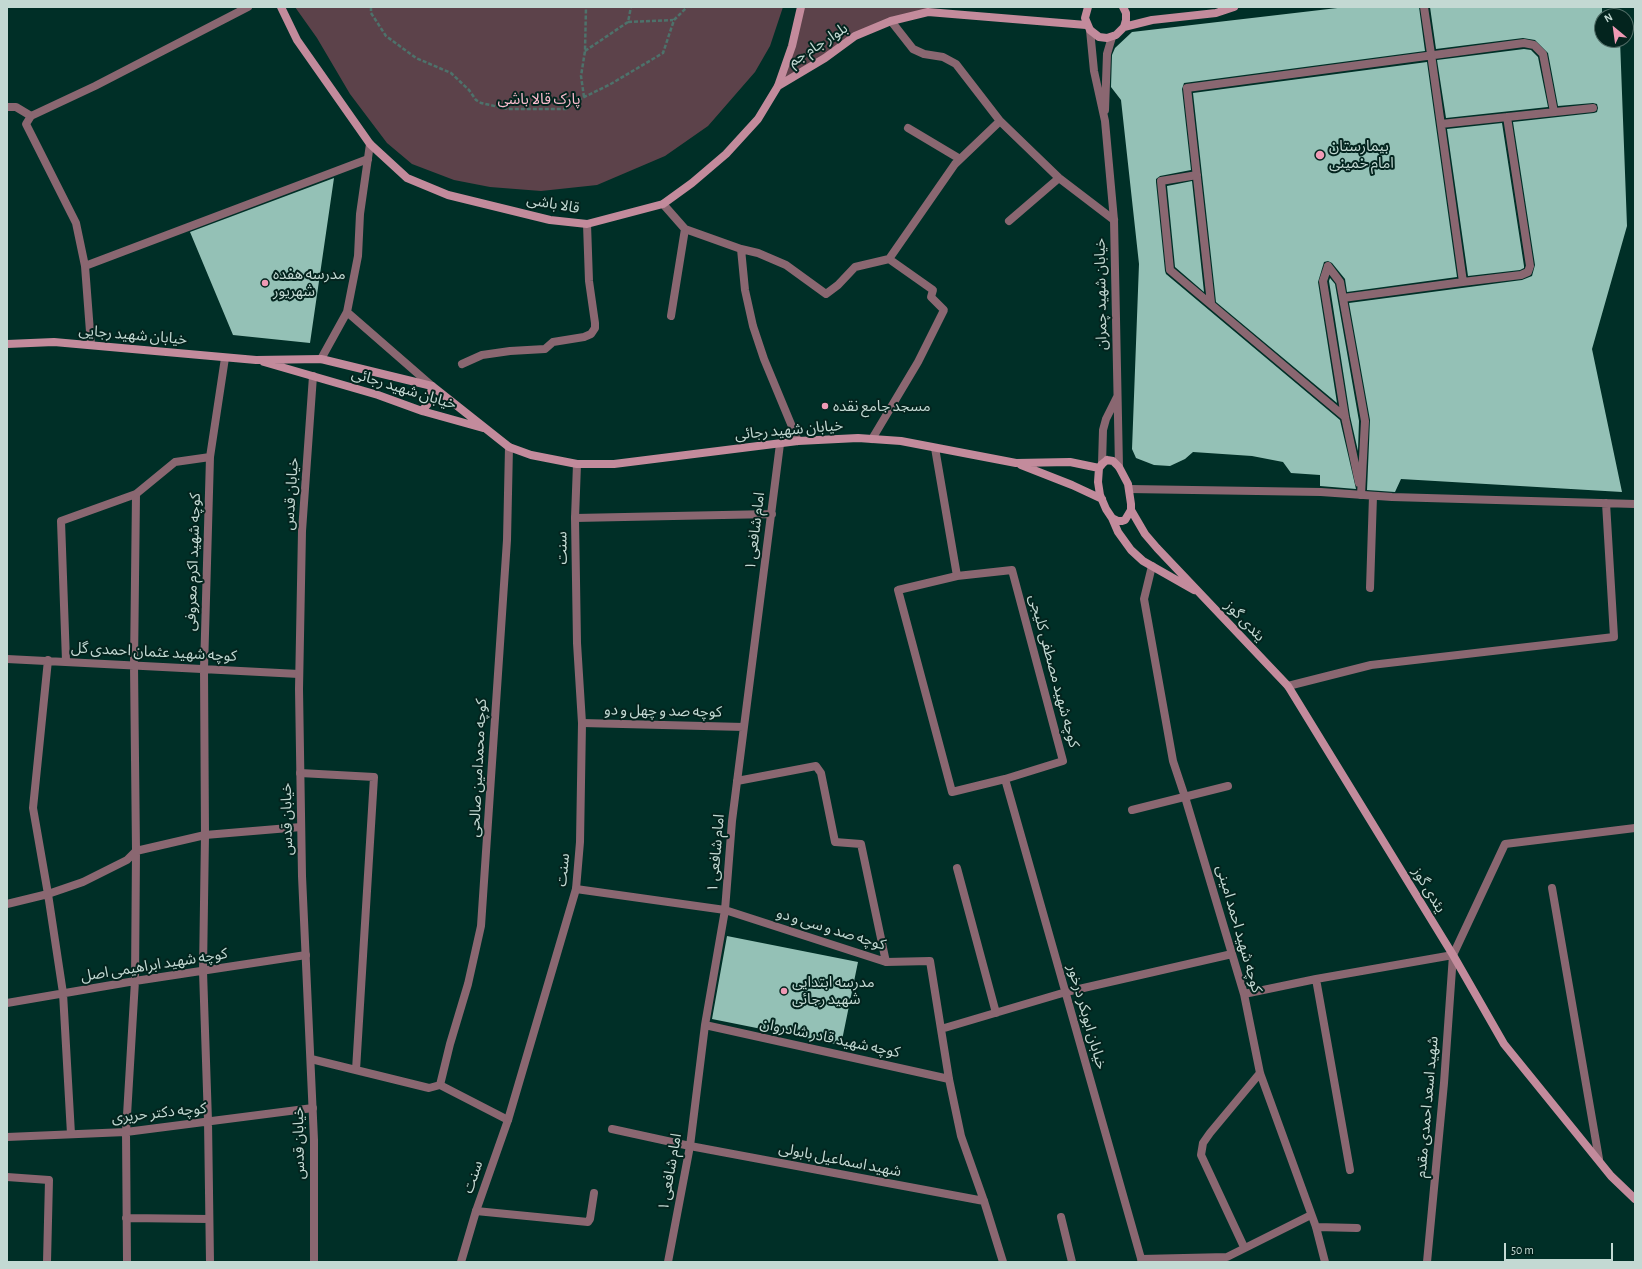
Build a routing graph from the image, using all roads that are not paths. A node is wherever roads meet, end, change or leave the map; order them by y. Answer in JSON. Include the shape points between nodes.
{"nodes":[{"id":1,"x":248,"y":7,"type":"edge"},
{"id":2,"x":281,"y":7,"type":"edge"},
{"id":3,"x":801,"y":7,"type":"edge"},
{"id":4,"x":1088,"y":7,"type":"edge"},
{"id":5,"x":1123,"y":7,"type":"edge"},
{"id":6,"x":1234,"y":7,"type":"edge"},
{"id":7,"x":1424,"y":7,"type":"edge"},
{"id":8,"x":891,"y":21,"type":"junction"},
{"id":9,"x":1124,"y":27,"type":"junction"},
{"id":10,"x":1088,"y":28,"type":"junction"},
{"id":11,"x":1112,"y":37,"type":"junction"},
{"id":12,"x":1431,"y":54,"type":"junction"},
{"id":13,"x":778,"y":86,"type":"junction"},
{"id":14,"x":7,"y":107,"type":"edge"},
{"id":15,"x":1592,"y":108,"type":"dead end"},
{"id":16,"x":1554,"y":112,"type":"junction"},
{"id":17,"x":31,"y":116,"type":"junction"},
{"id":18,"x":1507,"y":117,"type":"junction"},
{"id":19,"x":1000,"y":121,"type":"junction"},
{"id":20,"x":1105,"y":121,"type":"junction"},
{"id":21,"x":1441,"y":124,"type":"junction"},
{"id":22,"x":908,"y":128,"type":"dead end"},
{"id":23,"x":370,"y":144,"type":"junction"},
{"id":24,"x":368,"y":159,"type":"junction"},
{"id":25,"x":960,"y":159,"type":"junction"},
{"id":26,"x":1197,"y":175,"type":"junction"},
{"id":27,"x":1059,"y":178,"type":"junction"},
{"id":28,"x":663,"y":204,"type":"junction"},
{"id":29,"x":1009,"y":220,"type":"dead end"},
{"id":30,"x":1114,"y":220,"type":"junction"},
{"id":31,"x":587,"y":224,"type":"junction"},
{"id":32,"x":685,"y":229,"type":"junction"},
{"id":33,"x":741,"y":249,"type":"junction"},
{"id":34,"x":889,"y":258,"type":"junction"},
{"id":35,"x":86,"y":266,"type":"junction"},
{"id":36,"x":1463,"y":282,"type":"junction"},
{"id":37,"x":1343,"y":298,"type":"junction"},
{"id":38,"x":1211,"y":303,"type":"junction"},
{"id":39,"x":347,"y":312,"type":"junction"},
{"id":40,"x":670,"y":316,"type":"dead end"},
{"id":41,"x":7,"y":344,"type":"edge"},
{"id":42,"x":91,"y":345,"type":"junction"},
{"id":43,"x":225,"y":358,"type":"junction"},
{"id":44,"x":321,"y":359,"type":"junction"},
{"id":45,"x":256,"y":360,"type":"junction"},
{"id":46,"x":462,"y":364,"type":"dead end"},
{"id":47,"x":313,"y":376,"type":"junction"},
{"id":48,"x":432,"y":386,"type":"junction"},
{"id":49,"x":1117,"y":396,"type":"junction"},
{"id":50,"x":422,"y":411,"type":"junction"},
{"id":51,"x":1345,"y":417,"type":"junction"},
{"id":52,"x":487,"y":429,"type":"junction"},
{"id":53,"x":872,"y":439,"type":"junction"},
{"id":54,"x":798,"y":441,"type":"junction"},
{"id":55,"x":780,"y":444,"type":"junction"},
{"id":56,"x":509,"y":447,"type":"junction"},
{"id":57,"x":935,"y":448,"type":"junction"},
{"id":58,"x":210,"y":457,"type":"junction"},
{"id":59,"x":1016,"y":463,"type":"junction"},
{"id":60,"x":577,"y":464,"type":"junction"},
{"id":61,"x":1101,"y":466,"type":"junction"},
{"id":62,"x":1120,"y":467,"type":"junction"},
{"id":63,"x":1129,"y":489,"type":"junction"},
{"id":64,"x":136,"y":494,"type":"junction"},
{"id":65,"x":1361,"y":495,"type":"junction"},
{"id":66,"x":1374,"y":496,"type":"junction"},
{"id":67,"x":1102,"y":499,"type":"junction"},
{"id":68,"x":1606,"y":504,"type":"junction"},
{"id":69,"x":1635,"y":504,"type":"edge"},
{"id":70,"x":1131,"y":510,"type":"junction"},
{"id":71,"x":772,"y":514,"type":"junction"},
{"id":72,"x":576,"y":518,"type":"junction"},
{"id":73,"x":1112,"y":518,"type":"junction"},
{"id":74,"x":1152,"y":566,"type":"junction"},
{"id":75,"x":957,"y":576,"type":"junction"},
{"id":76,"x":1370,"y":588,"type":"dead end"},
{"id":77,"x":1201,"y":594,"type":"junction"},
{"id":78,"x":7,"y":658,"type":"edge"},
{"id":79,"x":48,"y":660,"type":"junction"},
{"id":80,"x":66,"y":661,"type":"junction"},
{"id":81,"x":134,"y":665,"type":"junction"},
{"id":82,"x":204,"y":668,"type":"junction"},
{"id":83,"x":299,"y":674,"type":"junction"},
{"id":84,"x":1288,"y":686,"type":"junction"},
{"id":85,"x":582,"y":723,"type":"junction"},
{"id":86,"x":744,"y":726,"type":"junction"},
{"id":87,"x":300,"y":773,"type":"junction"},
{"id":88,"x":1005,"y":779,"type":"junction"},
{"id":89,"x":737,"y":781,"type":"junction"},
{"id":90,"x":1228,"y":786,"type":"dead end"},
{"id":91,"x":1185,"y":797,"type":"junction"},
{"id":92,"x":1132,"y":810,"type":"dead end"},
{"id":93,"x":301,"y":827,"type":"junction"},
{"id":94,"x":1635,"y":828,"type":"edge"},
{"id":95,"x":205,"y":836,"type":"junction"},
{"id":96,"x":136,"y":851,"type":"junction"},
{"id":97,"x":957,"y":868,"type":"dead end"},
{"id":98,"x":1552,"y":888,"type":"dead end"},
{"id":99,"x":576,"y":889,"type":"junction"},
{"id":100,"x":48,"y":894,"type":"junction"},
{"id":101,"x":7,"y":904,"type":"edge"},
{"id":102,"x":725,"y":910,"type":"junction"},
{"id":103,"x":1232,"y":954,"type":"junction"},
{"id":104,"x":306,"y":955,"type":"junction"},
{"id":105,"x":1453,"y":955,"type":"junction"},
{"id":106,"x":886,"y":962,"type":"junction"},
{"id":107,"x":203,"y":971,"type":"junction"},
{"id":108,"x":1316,"y":979,"type":"junction"},
{"id":109,"x":135,"y":981,"type":"junction"},
{"id":110,"x":1066,"y":992,"type":"junction"},
{"id":111,"x":63,"y":993,"type":"junction"},
{"id":112,"x":1244,"y":994,"type":"junction"},
{"id":113,"x":7,"y":1003,"type":"edge"},
{"id":114,"x":996,"y":1013,"type":"junction"},
{"id":115,"x":705,"y":1025,"type":"junction"},
{"id":116,"x":941,"y":1029,"type":"junction"},
{"id":117,"x":311,"y":1059,"type":"junction"},
{"id":118,"x":356,"y":1070,"type":"junction"},
{"id":119,"x":1260,"y":1073,"type":"junction"},
{"id":120,"x":949,"y":1079,"type":"junction"},
{"id":121,"x":440,"y":1085,"type":"junction"},
{"id":122,"x":313,"y":1108,"type":"junction"},
{"id":123,"x":508,"y":1120,"type":"junction"},
{"id":124,"x":208,"y":1122,"type":"junction"},
{"id":125,"x":612,"y":1130,"type":"dead end"},
{"id":126,"x":126,"y":1132,"type":"junction"},
{"id":127,"x":71,"y":1134,"type":"junction"},
{"id":128,"x":7,"y":1137,"type":"edge"},
{"id":129,"x":690,"y":1146,"type":"junction"},
{"id":130,"x":1599,"y":1159,"type":"junction"},
{"id":131,"x":1350,"y":1170,"type":"dead end"},
{"id":132,"x":7,"y":1178,"type":"edge"},
{"id":133,"x":594,"y":1193,"type":"dead end"},
{"id":134,"x":1635,"y":1199,"type":"edge"},
{"id":135,"x":984,"y":1202,"type":"junction"},
{"id":136,"x":476,"y":1211,"type":"junction"},
{"id":137,"x":1311,"y":1215,"type":"junction"},
{"id":138,"x":1061,"y":1217,"type":"dead end"},
{"id":139,"x":126,"y":1218,"type":"junction"},
{"id":140,"x":209,"y":1219,"type":"junction"},
{"id":141,"x":1316,"y":1227,"type":"junction"},
{"id":142,"x":1357,"y":1228,"type":"dead end"},
{"id":143,"x":1244,"y":1247,"type":"junction"},
{"id":144,"x":1142,"y":1261,"type":"edge"},
{"id":145,"x":47,"y":1262,"type":"edge"},
{"id":146,"x":126,"y":1262,"type":"edge"},
{"id":147,"x":210,"y":1262,"type":"edge"},
{"id":148,"x":314,"y":1262,"type":"edge"},
{"id":149,"x":462,"y":1262,"type":"edge"},
{"id":150,"x":669,"y":1262,"type":"edge"},
{"id":151,"x":1003,"y":1262,"type":"edge"},
{"id":152,"x":1072,"y":1262,"type":"edge"},
{"id":153,"x":1325,"y":1262,"type":"edge"},
{"id":154,"x":1427,"y":1262,"type":"edge"}],
"edges":[{"from":1,"to":17,"type":"street"},
{"from":2,"to":23,"type":"main road","name":"قالا باشی","via":[[297,40]]},
{"from":3,"to":13,"type":"main road","name":"قالا باشی","via":[[792,46]]},
{"from":4,"to":10,"type":"main road","via":[[1085,18]]},
{"from":5,"to":9,"type":"main road","via":[[1126,20]]},
{"from":6,"to":9,"type":"main road","via":[[1216,13],[1152,20]]},
{"from":7,"to":12,"type":"street"},
{"from":8,"to":10,"type":"main road","name":"بلوار جام جم","via":[[928,12]]},
{"from":8,"to":13,"type":"main road","name":"بلوار جام جم","via":[[855,36],[825,58]]},
{"from":8,"to":19,"type":"street","via":[[913,49],[924,54],[943,56],[956,64]]},
{"from":9,"to":11,"type":"main road"},
{"from":10,"to":11,"type":"main road","name":"بلوار جام جم","via":[[1099,37]]},
{"from":10,"to":20,"type":"street","name":"خیابان شهید چمران"},
{"from":11,"to":20,"type":"street","name":"خیابان شهید چمران","via":[[1107,54]]},
{"from":12,"to":16,"type":"street","via":[[1524,43],[1534,45],[1543,54]]},
{"from":12,"to":21,"type":"street"},
{"from":12,"to":26,"type":"street","via":[[1187,88]]},
{"from":13,"to":28,"type":"main road","name":"قالا باشی","via":[[758,119],[726,154]]},
{"from":14,"to":17,"type":"street","via":[[16,107]]},
{"from":15,"to":16,"type":"street"},
{"from":16,"to":18,"type":"street"},
{"from":17,"to":35,"type":"street","via":[[26,124],[76,223]]},
{"from":18,"to":21,"type":"street"},
{"from":18,"to":36,"type":"street","via":[[1530,266],[1528,272],[1521,275]]},
{"from":19,"to":25,"type":"street"},
{"from":19,"to":27,"type":"street"},
{"from":20,"to":30,"type":"street","name":"خیابان شهید چمران"},
{"from":21,"to":36,"type":"street"},
{"from":22,"to":25,"type":"street"},
{"from":23,"to":24,"type":"street"},
{"from":23,"to":31,"type":"main road","name":"قالا باشی","via":[[406,178],[448,195],[550,220]]},
{"from":24,"to":35,"type":"street"},
{"from":24,"to":39,"type":"street","via":[[360,214],[358,256]]},
{"from":25,"to":34,"type":"street"},
{"from":26,"to":38,"type":"street"},
{"from":26,"to":38,"type":"street","via":[[1161,180],[1169,262],[1170,270]]},
{"from":27,"to":29,"type":"street"},
{"from":27,"to":30,"type":"street"},
{"from":28,"to":31,"type":"main road","name":"قالا باشی"},
{"from":28,"to":32,"type":"street"},
{"from":30,"to":49,"type":"street","name":"خیابان شهید چمران"},
{"from":31,"to":46,"type":"street","via":[[589,281],[595,323],[591,334],[553,342],[545,349],[482,355]]},
{"from":32,"to":33,"type":"street"},
{"from":32,"to":40,"type":"street"},
{"from":33,"to":34,"type":"street","via":[[786,265],[826,294],[855,267]]},
{"from":33,"to":54,"type":"street","via":[[745,290],[753,326],[764,360]]},
{"from":34,"to":53,"type":"street","via":[[933,290],[931,297],[944,310],[918,362]]},
{"from":35,"to":42,"type":"street"},
{"from":36,"to":37,"type":"street"},
{"from":37,"to":51,"type":"street","via":[[1340,282],[1328,266],[1323,281]]},
{"from":37,"to":65,"type":"street","via":[[1365,421]]},
{"from":38,"to":51,"type":"street"},
{"from":39,"to":44,"type":"street"},
{"from":39,"to":48,"type":"street"},
{"from":41,"to":42,"type":"main road","name":"خیابان شهید رجایی","via":[[54,342]]},
{"from":42,"to":43,"type":"main road","name":"خیابان شهید رجایی"},
{"from":43,"to":45,"type":"main road","name":"خیابان شهید رجایی"},
{"from":43,"to":58,"type":"street","name":"کوچه شهید اکرم معروفی"},
{"from":44,"to":45,"type":"main road","name":"خیابان شهید رجایی"},
{"from":44,"to":48,"type":"main road","name":"خیابان شهید رجائی"},
{"from":45,"to":47,"type":"main road","name":"خیابان شهید رجایی"},
{"from":47,"to":50,"type":"main road","name":"خیابان شهید رجائی"},
{"from":47,"to":83,"type":"street","name":"خیابان قدس","via":[[302,530]]},
{"from":48,"to":50,"type":"main road","via":[[430,401]]},
{"from":48,"to":52,"type":"main road","name":"خیابان شهید رجائی"},
{"from":49,"to":61,"type":"street","via":[[1103,430]]},
{"from":49,"to":62,"type":"street","name":"خیابان شهید چمران"},
{"from":50,"to":52,"type":"main road","name":"خیابان شهید رجائی"},
{"from":51,"to":65,"type":"street"},
{"from":52,"to":56,"type":"main road","name":"خیابان شهید رجائی"},
{"from":53,"to":54,"type":"main road","name":"خیابان شهید رجائی"},
{"from":53,"to":57,"type":"main road","name":"خیابان شهید رجائی","via":[[901,441]]},
{"from":54,"to":55,"type":"main road","name":"خیابان شهید رجائی"},
{"from":55,"to":60,"type":"main road","name":"خیابان شهید رجائی","via":[[614,464]]},
{"from":55,"to":71,"type":"street","name":"امام شافعی ۱"},
{"from":56,"to":60,"type":"main road","name":"خیابان شهید رجائی","via":[[531,455]]},
{"from":56,"to":121,"type":"street","name":"کوچه محمدامین صالحی","via":[[506,540],[481,926]]},
{"from":57,"to":59,"type":"main road","name":"خیابان شهید رجائی"},
{"from":57,"to":75,"type":"street"},
{"from":58,"to":64,"type":"street","via":[[175,462]]},
{"from":58,"to":82,"type":"street","name":"کوچه شهید اکرم معروفی"},
{"from":59,"to":61,"type":"main road","name":"خیابان شهید رجائی","via":[[1070,462]]},
{"from":59,"to":67,"type":"main road"},
{"from":60,"to":72,"type":"street","name":"سنت"},
{"from":61,"to":62,"type":"main road","name":"خیابان شهید رجائی","via":[[1110,460]]},
{"from":61,"to":67,"type":"main road","via":[[1099,490]]},
{"from":62,"to":63,"type":"main road"},
{"from":63,"to":65,"type":"street"},
{"from":63,"to":70,"type":"main road"},
{"from":64,"to":80,"type":"street","via":[[61,521]]},
{"from":64,"to":81,"type":"street"},
{"from":65,"to":66,"type":"street"},
{"from":66,"to":68,"type":"street"},
{"from":66,"to":76,"type":"street"},
{"from":67,"to":73,"type":"main road"},
{"from":68,"to":69,"type":"street"},
{"from":68,"to":84,"type":"street","via":[[1614,637],[1371,665]]},
{"from":70,"to":73,"type":"main road","via":[[1125,520],[1118,521]]},
{"from":70,"to":77,"type":"main road","name":"یئدی گوز","via":[[1145,534]]},
{"from":71,"to":72,"type":"street"},
{"from":71,"to":86,"type":"street","name":"امام شافعی ۱"},
{"from":72,"to":85,"type":"street","name":"سنت"},
{"from":73,"to":74,"type":"main road","via":[[1131,550]]},
{"from":74,"to":77,"type":"main road"},
{"from":74,"to":91,"type":"street","name":"کوچه شهید احمد امینی","via":[[1144,599],[1173,761]]},
{"from":75,"to":88,"type":"street","name":"کوچه شهید مصطفی کلیجی","via":[[1012,570],[1063,761]]},
{"from":75,"to":88,"type":"street","name":"کوچه شهید مصطفی کلیجی","via":[[898,590],[952,792]]},
{"from":77,"to":84,"type":"main road","name":"یئدی گوز"},
{"from":78,"to":79,"type":"street","name":"کوچه شهید عثمان احمدی گل"},
{"from":79,"to":80,"type":"street","name":"کوچه شهید عثمان احمدی گل"},
{"from":79,"to":100,"type":"street","via":[[33,808]]},
{"from":80,"to":81,"type":"street","name":"کوچه شهید عثمان احمدی گل"},
{"from":81,"to":82,"type":"street","name":"کوچه شهید عثمان احمدی گل"},
{"from":81,"to":96,"type":"street"},
{"from":82,"to":83,"type":"street","name":"کوچه شهید عثمان احمدی گل"},
{"from":82,"to":95,"type":"street","name":"کوچه شهید اکرم معروفی"},
{"from":83,"to":87,"type":"street","name":"خیابان قدس"},
{"from":84,"to":105,"type":"main road","name":"یئدی گوز"},
{"from":85,"to":86,"type":"street","name":"کوچه صد و چهل و دو"},
{"from":85,"to":99,"type":"street","name":"سنت","via":[[580,842]]},
{"from":86,"to":89,"type":"street","name":"امام شافعی ۱"},
{"from":87,"to":93,"type":"street","name":"خیابان قدس"},
{"from":87,"to":118,"type":"street","via":[[374,777]]},
{"from":88,"to":110,"type":"street","name":"خیابان ابوبکر درخور"},
{"from":89,"to":102,"type":"street","name":"امام شافعی ۱"},
{"from":89,"to":106,"type":"street","via":[[816,766],[821,773],[835,842],[861,844]]},
{"from":90,"to":91,"type":"street"},
{"from":91,"to":92,"type":"street"},
{"from":91,"to":103,"type":"street","name":"کوچه شهید احمد امینی"},
{"from":93,"to":95,"type":"street"},
{"from":93,"to":104,"type":"street","name":"خیابان قدس"},
{"from":94,"to":105,"type":"street","via":[[1505,844]]},
{"from":95,"to":96,"type":"street"},
{"from":95,"to":107,"type":"street","name":"کوچه شهید اکرم معروفی"},
{"from":96,"to":100,"type":"street","via":[[127,860],[83,882]]},
{"from":96,"to":109,"type":"street"},
{"from":97,"to":114,"type":"street"},
{"from":98,"to":130,"type":"street"},
{"from":99,"to":102,"type":"street","name":"کوچه صد و سی و دو"},
{"from":99,"to":123,"type":"street","name":"سنت"},
{"from":100,"to":101,"type":"street"},
{"from":100,"to":111,"type":"street"},
{"from":102,"to":106,"type":"street","name":"کوچه صد و سی و دو"},
{"from":102,"to":115,"type":"street","name":"امام شافعی ۱"},
{"from":103,"to":110,"type":"street"},
{"from":103,"to":112,"type":"street","name":"کوچه شهید احمد امینی"},
{"from":104,"to":107,"type":"street","name":"کوچه شهید ابراهیمی اصل"},
{"from":104,"to":117,"type":"street","name":"خیابان قدس"},
{"from":105,"to":108,"type":"street"},
{"from":105,"to":130,"type":"main road","name":"یئدی گوز","via":[[1504,1044]]},
{"from":105,"to":154,"type":"street","name":"شهید اسعد احمدی مقدم"},
{"from":106,"to":116,"type":"street","name":"کوچه صد و سی و دو","via":[[930,961]]},
{"from":107,"to":109,"type":"street","name":"کوچه شهید ابراهیمی اصل"},
{"from":107,"to":124,"type":"street","name":"کوچه شهید اکرم معروفی"},
{"from":108,"to":112,"type":"street"},
{"from":108,"to":131,"type":"street"},
{"from":109,"to":111,"type":"street","name":"کوچه شهید ابراهیمی اصل"},
{"from":109,"to":126,"type":"street"},
{"from":110,"to":114,"type":"street"},
{"from":110,"to":144,"type":"street","name":"خیابان ابوبکر درخور"},
{"from":111,"to":113,"type":"street","name":"کوچه شهید ابراهیمی اصل"},
{"from":111,"to":127,"type":"street"},
{"from":112,"to":119,"type":"street","name":"کوچه شهید احمد امینی"},
{"from":114,"to":116,"type":"street"},
{"from":115,"to":120,"type":"street","name":"کوچه شهید قادر شادروان"},
{"from":115,"to":129,"type":"street","name":"امام شافعی ۱"},
{"from":116,"to":120,"type":"street"},
{"from":117,"to":118,"type":"street"},
{"from":117,"to":122,"type":"street","name":"خیابان قدس"},
{"from":118,"to":121,"type":"street","via":[[429,1088]]},
{"from":119,"to":137,"type":"street","name":"کوچه شهید احمد امینی"},
{"from":119,"to":143,"type":"street","via":[[1206,1138],[1201,1155]]},
{"from":120,"to":135,"type":"street","via":[[961,1136]]},
{"from":121,"to":123,"type":"street"},
{"from":122,"to":124,"type":"street","name":"کوچه دکتر حریری"},
{"from":122,"to":148,"type":"street","name":"خیابان قدس"},
{"from":123,"to":136,"type":"street","name":"سنت"},
{"from":124,"to":126,"type":"street","name":"کوچه دکتر حریری"},
{"from":124,"to":140,"type":"street","name":"کوچه شهید اکرم معروفی"},
{"from":125,"to":129,"type":"street","name":"شهید اسماعیل بابولی"},
{"from":126,"to":127,"type":"street","name":"کوچه دکتر حریری"},
{"from":126,"to":139,"type":"street"},
{"from":127,"to":128,"type":"street","name":"کوچه دکتر حریری"},
{"from":129,"to":135,"type":"street","name":"شهید اسماعیل بابولی"},
{"from":129,"to":150,"type":"street","name":"امام شافعی ۱"},
{"from":130,"to":134,"type":"main road","name":"یئدی گوز","via":[[1611,1176]]},
{"from":132,"to":145,"type":"street","via":[[49,1180]]},
{"from":133,"to":136,"type":"street","via":[[588,1222]]},
{"from":135,"to":151,"type":"street"},
{"from":136,"to":149,"type":"street","name":"سنت"},
{"from":137,"to":141,"type":"street","name":"کوچه شهید احمد امینی"},
{"from":137,"to":143,"type":"street"},
{"from":138,"to":152,"type":"street"},
{"from":139,"to":140,"type":"street"},
{"from":139,"to":146,"type":"street"},
{"from":140,"to":147,"type":"street","name":"کوچه شهید اکرم معروفی"},
{"from":141,"to":142,"type":"street"},
{"from":141,"to":153,"type":"street","name":"کوچه شهید احمد امینی"},
{"from":143,"to":144,"type":"street","via":[[1227,1257]]}]}
